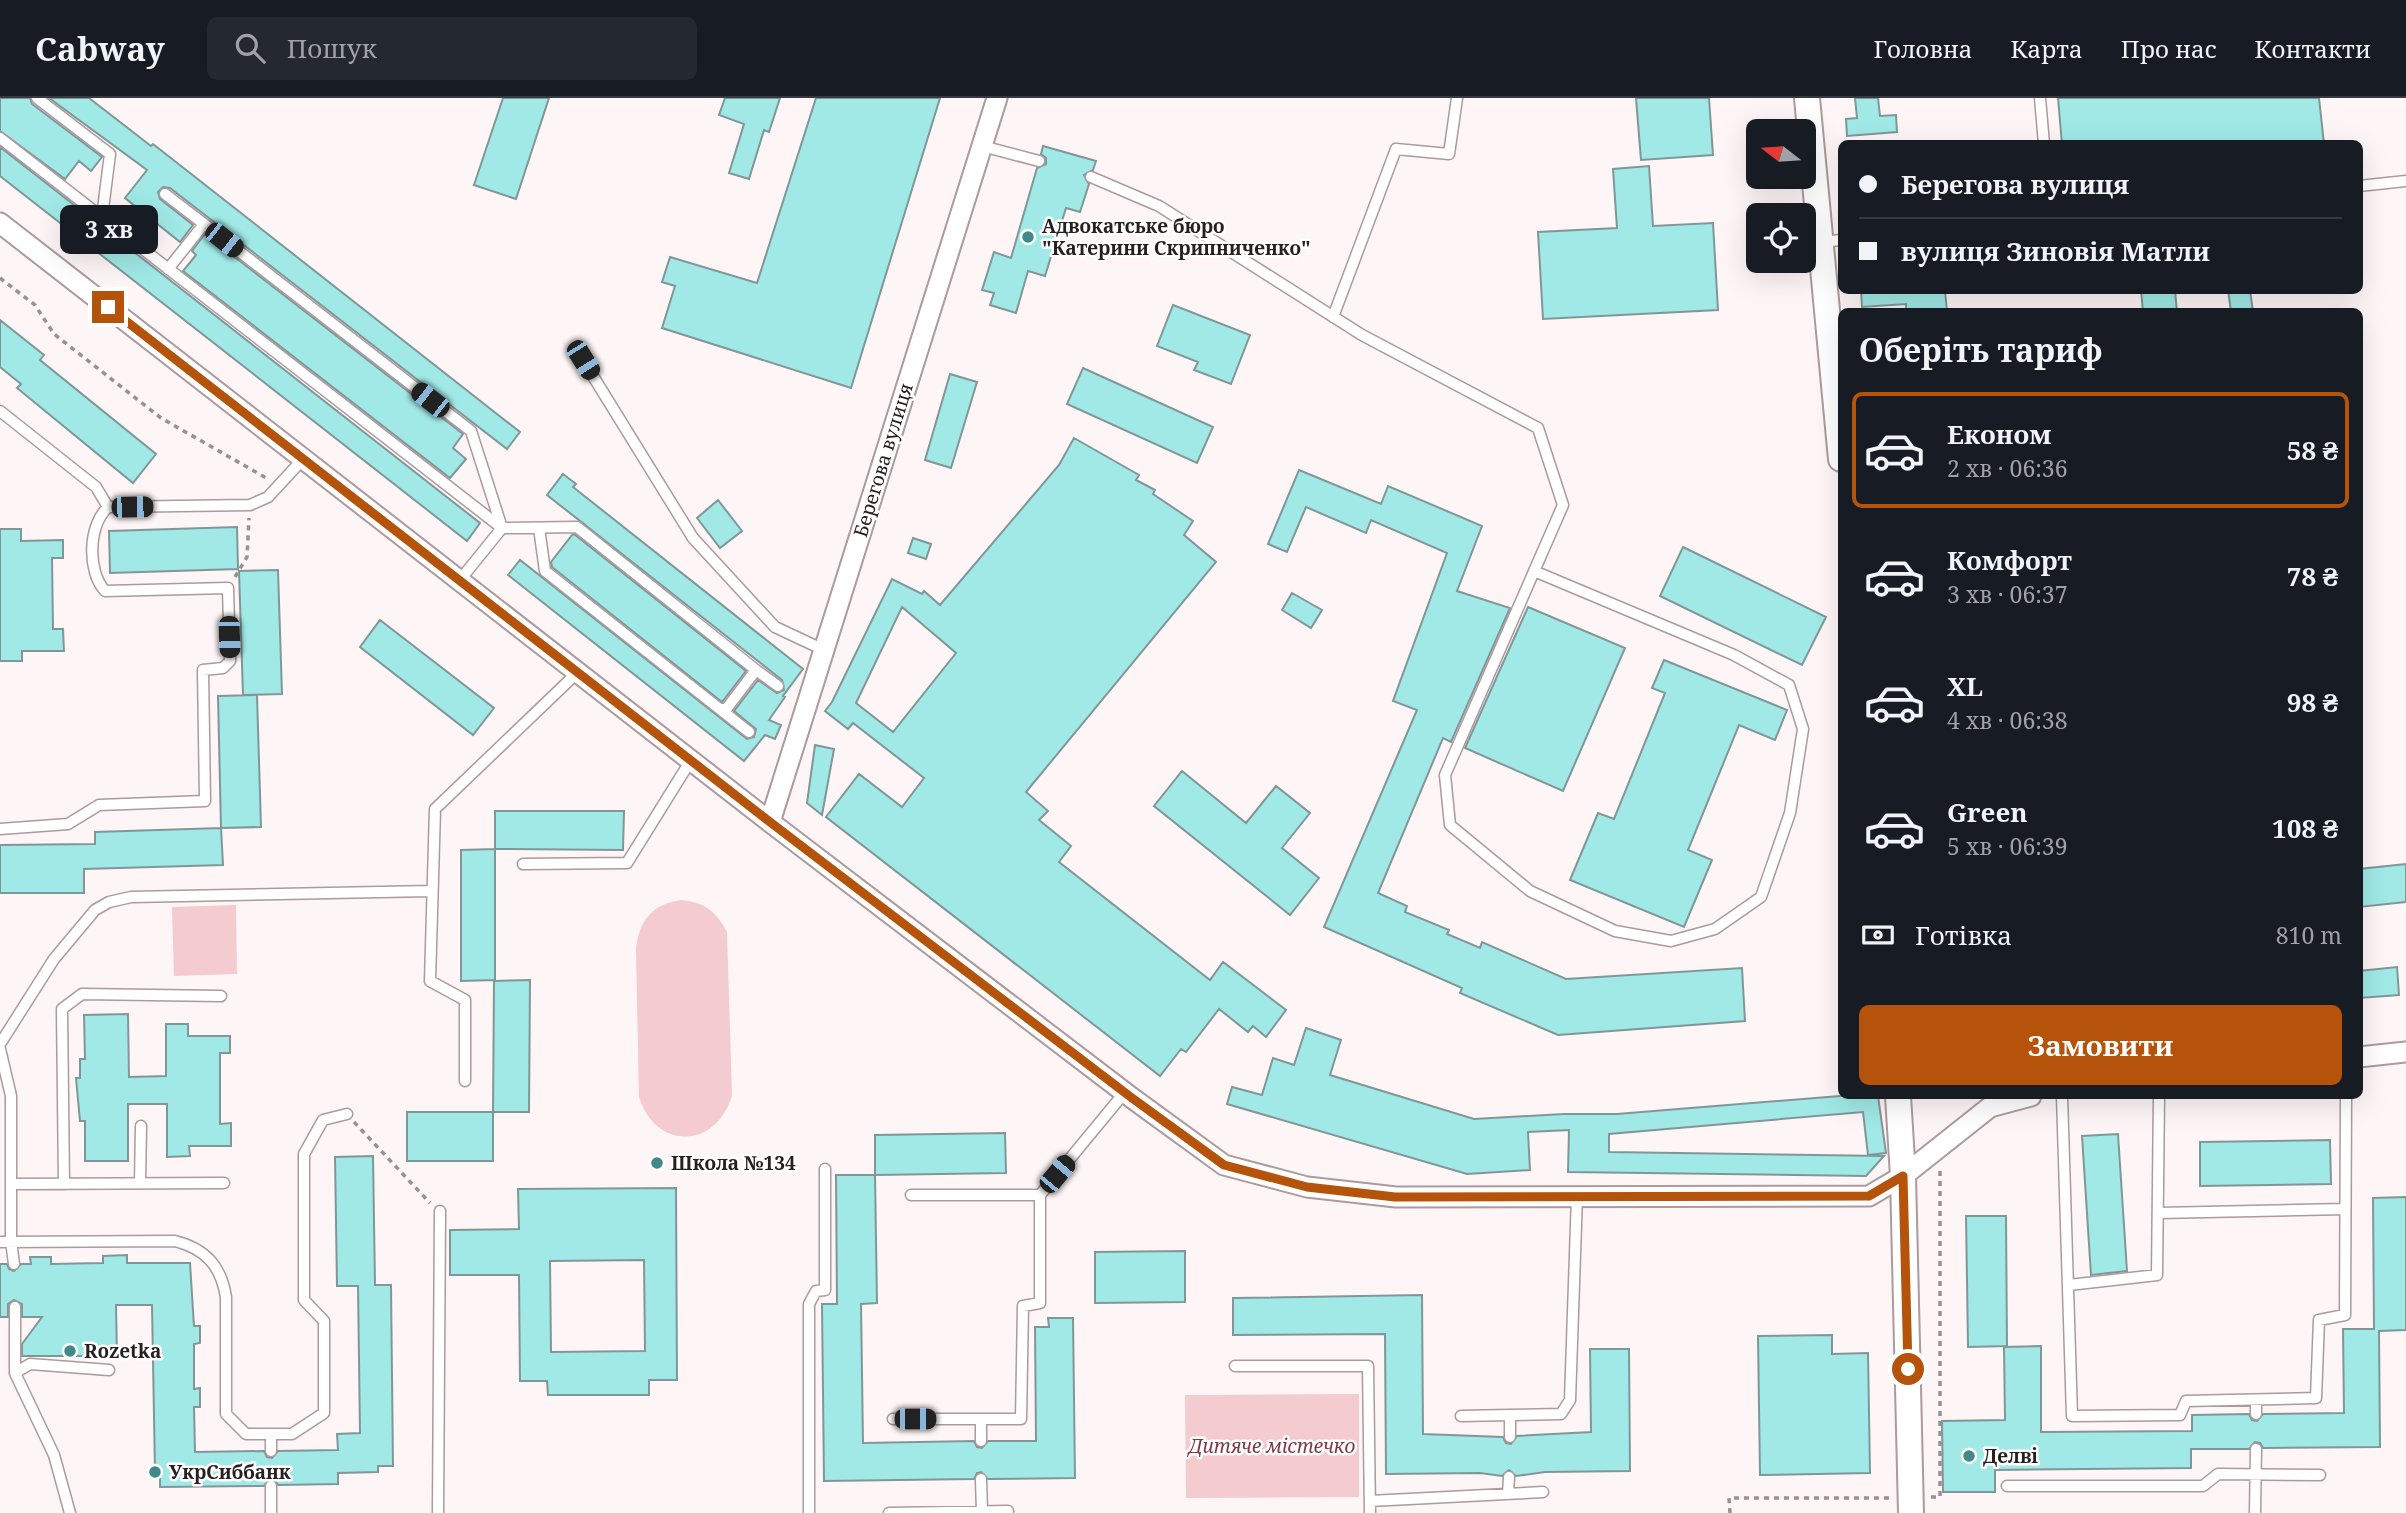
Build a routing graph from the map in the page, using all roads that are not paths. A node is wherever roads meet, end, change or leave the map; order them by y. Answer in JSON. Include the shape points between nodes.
{"nodes":[{"id":1,"x":37,"y":98,"type":"edge"},
{"id":2,"x":997,"y":98,"type":"edge"},
{"id":3,"x":1457,"y":98,"type":"edge"},
{"id":4,"x":1807,"y":98,"type":"edge"},
{"id":5,"x":2040,"y":98,"type":"edge"},
{"id":6,"x":0,"y":138,"type":"edge"},
{"id":7,"x":2044,"y":140,"type":"edge"},
{"id":8,"x":982,"y":146,"type":"junction"},
{"id":9,"x":1039,"y":161,"type":"dead end"},
{"id":10,"x":1091,"y":177,"type":"dead end"},
{"id":11,"x":2406,"y":181,"type":"edge"},
{"id":12,"x":2363,"y":186,"type":"edge"},
{"id":13,"x":165,"y":194,"type":"dead end"},
{"id":14,"x":102,"y":217,"type":"junction"},
{"id":15,"x":0,"y":223,"type":"edge"},
{"id":16,"x":204,"y":224,"type":"junction"},
{"id":17,"x":1831,"y":241,"type":"edge"},
{"id":18,"x":168,"y":269,"type":"junction"},
{"id":19,"x":1333,"y":317,"type":"junction"},
{"id":20,"x":583,"y":360,"type":"dead end"},
{"id":21,"x":1838,"y":392,"type":"edge"},
{"id":22,"x":0,"y":411,"type":"edge"},
{"id":23,"x":304,"y":458,"type":"junction"},
{"id":24,"x":108,"y":507,"type":"junction"},
{"id":25,"x":502,"y":528,"type":"junction"},
{"id":26,"x":539,"y":528,"type":"junction"},
{"id":27,"x":1534,"y":571,"type":"junction"},
{"id":28,"x":460,"y":580,"type":"junction"},
{"id":29,"x":824,"y":650,"type":"junction"},
{"id":30,"x":756,"y":670,"type":"junction"},
{"id":31,"x":578,"y":672,"type":"junction"},
{"id":32,"x":778,"y":686,"type":"dead end"},
{"id":33,"x":721,"y":710,"type":"junction"},
{"id":34,"x":749,"y":732,"type":"dead end"},
{"id":35,"x":691,"y":761,"type":"junction"},
{"id":36,"x":770,"y":822,"type":"junction"},
{"id":37,"x":0,"y":829,"type":"edge"},
{"id":38,"x":523,"y":864,"type":"dead end"},
{"id":39,"x":431,"y":891,"type":"junction"},
{"id":40,"x":221,"y":996,"type":"dead end"},
{"id":41,"x":0,"y":1046,"type":"edge"},
{"id":42,"x":2406,"y":1052,"type":"edge"},
{"id":43,"x":2363,"y":1057,"type":"edge"},
{"id":44,"x":465,"y":1081,"type":"dead end"},
{"id":45,"x":1125,"y":1092,"type":"junction"},
{"id":46,"x":1898,"y":1099,"type":"edge"},
{"id":47,"x":2020,"y":1099,"type":"edge"},
{"id":48,"x":2062,"y":1099,"type":"edge"},
{"id":49,"x":2159,"y":1099,"type":"edge"},
{"id":50,"x":2346,"y":1099,"type":"edge"},
{"id":51,"x":347,"y":1114,"type":"road end"},
{"id":52,"x":141,"y":1126,"type":"dead end"},
{"id":53,"x":825,"y":1169,"type":"dead end"},
{"id":54,"x":1903,"y":1176,"type":"junction"},
{"id":55,"x":224,"y":1182,"type":"dead end"},
{"id":56,"x":140,"y":1183,"type":"junction"},
{"id":57,"x":11,"y":1184,"type":"junction"},
{"id":58,"x":64,"y":1184,"type":"junction"},
{"id":59,"x":911,"y":1195,"type":"dead end"},
{"id":60,"x":1040,"y":1195,"type":"junction"},
{"id":61,"x":1577,"y":1196,"type":"junction"},
{"id":62,"x":2345,"y":1209,"type":"junction"},
{"id":63,"x":440,"y":1211,"type":"road end"},
{"id":64,"x":2159,"y":1213,"type":"junction"},
{"id":65,"x":6,"y":1241,"type":"edge"},
{"id":66,"x":14,"y":1264,"type":"dead end"},
{"id":67,"x":2068,"y":1285,"type":"junction"},
{"id":68,"x":15,"y":1307,"type":"dead end"},
{"id":69,"x":1235,"y":1366,"type":"dead end"},
{"id":70,"x":109,"y":1370,"type":"dead end"},
{"id":71,"x":15,"y":1373,"type":"junction"},
{"id":72,"x":2256,"y":1400,"type":"junction"},
{"id":73,"x":2256,"y":1414,"type":"dead end"},
{"id":74,"x":1510,"y":1415,"type":"junction"},
{"id":75,"x":1461,"y":1416,"type":"dead end"},
{"id":76,"x":893,"y":1419,"type":"dead end"},
{"id":77,"x":981,"y":1419,"type":"junction"},
{"id":78,"x":271,"y":1434,"type":"junction"},
{"id":79,"x":1510,"y":1437,"type":"dead end"},
{"id":80,"x":981,"y":1441,"type":"dead end"},
{"id":81,"x":2256,"y":1448,"type":"dead end"},
{"id":82,"x":271,"y":1451,"type":"dead end"},
{"id":83,"x":2255,"y":1474,"type":"junction"},
{"id":84,"x":2320,"y":1475,"type":"dead end"},
{"id":85,"x":1509,"y":1477,"type":"dead end"},
{"id":86,"x":981,"y":1479,"type":"dead end"},
{"id":87,"x":271,"y":1486,"type":"dead end"},
{"id":88,"x":2007,"y":1486,"type":"dead end"},
{"id":89,"x":1543,"y":1492,"type":"dead end"},
{"id":90,"x":1508,"y":1494,"type":"junction"},
{"id":91,"x":1370,"y":1501,"type":"junction"},
{"id":92,"x":1911,"y":1505,"type":"edge"},
{"id":93,"x":982,"y":1511,"type":"edge"},
{"id":94,"x":1008,"y":1511,"type":"dead end"},
{"id":95,"x":70,"y":1513,"type":"edge"},
{"id":96,"x":271,"y":1513,"type":"edge"},
{"id":97,"x":438,"y":1513,"type":"edge"},
{"id":98,"x":809,"y":1513,"type":"edge"},
{"id":99,"x":888,"y":1513,"type":"edge"},
{"id":100,"x":1370,"y":1513,"type":"edge"},
{"id":101,"x":2255,"y":1513,"type":"edge"}],
"edges":[{"from":1,"to":14,"type":"lane","via":[[110,154]]},
{"from":2,"to":8,"type":"street","name":"Берегова вулиця"},
{"from":3,"to":19,"type":"lane","via":[[1449,154],[1396,149]]},
{"from":4,"to":17,"type":"street"},
{"from":5,"to":7,"type":"lane"},
{"from":6,"to":14,"type":"lane"},
{"from":8,"to":9,"type":"lane"},
{"from":8,"to":29,"type":"street","name":"Берегова вулиця"},
{"from":10,"to":19,"type":"lane","via":[[1159,206]]},
{"from":11,"to":12,"type":"lane"},
{"from":13,"to":16,"type":"lane"},
{"from":14,"to":18,"type":"lane"},
{"from":15,"to":23,"type":"street"},
{"from":16,"to":18,"type":"lane"},
{"from":16,"to":25,"type":"lane","via":[[471,431]]},
{"from":17,"to":21,"type":"street"},
{"from":18,"to":25,"type":"lane"},
{"from":19,"to":27,"type":"lane","via":[[1538,428],[1563,505]]},
{"from":20,"to":29,"type":"lane","via":[[693,538],[775,627]]},
{"from":22,"to":24,"type":"lane","via":[[96,486]]},
{"from":23,"to":24,"type":"lane","via":[[268,497],[250,505]]},
{"from":23,"to":28,"type":"street"},
{"from":24,"to":37,"type":"lane","via":[[98,516],[94,531],[95,580],[105,591],[228,588],[230,661],[223,668],[202,670],[205,801],[99,805],[68,824]]},
{"from":25,"to":26,"type":"lane"},
{"from":25,"to":28,"type":"lane"},
{"from":26,"to":30,"type":"lane","via":[[577,527]]},
{"from":26,"to":33,"type":"lane","via":[[545,571]]},
{"from":27,"to":27,"type":"lane","via":[[1445,775],[1450,825],[1531,891],[1615,931],[1671,941],[1715,929],[1761,897],[1790,813],[1803,729],[1790,685],[1734,655]]},
{"from":28,"to":31,"type":"street"},
{"from":29,"to":36,"type":"street","name":"Берегова вулиця"},
{"from":30,"to":32,"type":"lane"},
{"from":30,"to":33,"type":"lane"},
{"from":31,"to":35,"type":"street"},
{"from":31,"to":39,"type":"lane","via":[[435,808]]},
{"from":33,"to":34,"type":"lane"},
{"from":35,"to":36,"type":"street"},
{"from":35,"to":38,"type":"lane","via":[[627,863]]},
{"from":36,"to":45,"type":"street"},
{"from":39,"to":41,"type":"lane","via":[[131,897],[109,902],[95,910],[54,959]]},
{"from":39,"to":44,"type":"lane","via":[[430,981],[465,1000]]},
{"from":40,"to":58,"type":"lane","via":[[82,994],[62,1009]]},
{"from":41,"to":57,"type":"lane","via":[[11,1096]]},
{"from":42,"to":43,"type":"street"},
{"from":45,"to":60,"type":"lane"},
{"from":45,"to":61,"type":"street","via":[[1224,1165],[1307,1187],[1395,1197]]},
{"from":46,"to":54,"type":"street"},
{"from":47,"to":54,"type":"street","via":[[1990,1107]]},
{"from":48,"to":67,"type":"lane"},
{"from":49,"to":64,"type":"lane"},
{"from":50,"to":62,"type":"lane"},
{"from":51,"to":78,"type":"lane","via":[[323,1120],[304,1154],[304,1300],[324,1321],[324,1413],[292,1434]]},
{"from":52,"to":56,"type":"lane"},
{"from":53,"to":98,"type":"lane","via":[[825,1290],[816,1291],[808,1304]]},
{"from":54,"to":61,"type":"street","via":[[1869,1196]]},
{"from":54,"to":92,"type":"street"},
{"from":55,"to":56,"type":"lane"},
{"from":56,"to":58,"type":"lane"},
{"from":57,"to":58,"type":"lane"},
{"from":57,"to":65,"type":"lane"},
{"from":59,"to":60,"type":"lane"},
{"from":60,"to":77,"type":"lane","via":[[1040,1303],[1023,1306],[1021,1419]]},
{"from":61,"to":74,"type":"lane","via":[[1570,1400],[1561,1414]]},
{"from":62,"to":64,"type":"lane"},
{"from":62,"to":72,"type":"lane","via":[[2345,1315],[2319,1320],[2316,1398]]},
{"from":63,"to":97,"type":"lane"},
{"from":64,"to":67,"type":"lane","via":[[2157,1275]]},
{"from":65,"to":66,"type":"lane"},
{"from":65,"to":78,"type":"lane","via":[[176,1241],[205,1254],[220,1273],[226,1297],[226,1414],[246,1434]]},
{"from":67,"to":72,"type":"lane","via":[[2072,1416],[2180,1415],[2186,1401]]},
{"from":68,"to":71,"type":"lane"},
{"from":69,"to":91,"type":"lane","via":[[1368,1366]]},
{"from":70,"to":71,"type":"lane","via":[[30,1364]]},
{"from":71,"to":95,"type":"lane","via":[[54,1455]]},
{"from":72,"to":73,"type":"lane"},
{"from":74,"to":75,"type":"lane"},
{"from":74,"to":79,"type":"lane"},
{"from":76,"to":77,"type":"lane"},
{"from":77,"to":80,"type":"lane"},
{"from":78,"to":82,"type":"lane"},
{"from":81,"to":83,"type":"lane"},
{"from":83,"to":84,"type":"lane"},
{"from":83,"to":88,"type":"lane","via":[[2218,1474],[2203,1486]]},
{"from":83,"to":101,"type":"lane"},
{"from":85,"to":90,"type":"lane"},
{"from":86,"to":93,"type":"lane"},
{"from":87,"to":96,"type":"lane"},
{"from":89,"to":90,"type":"lane"},
{"from":90,"to":91,"type":"lane"},
{"from":91,"to":100,"type":"lane"},
{"from":93,"to":94,"type":"lane"},
{"from":93,"to":99,"type":"lane"}]}
